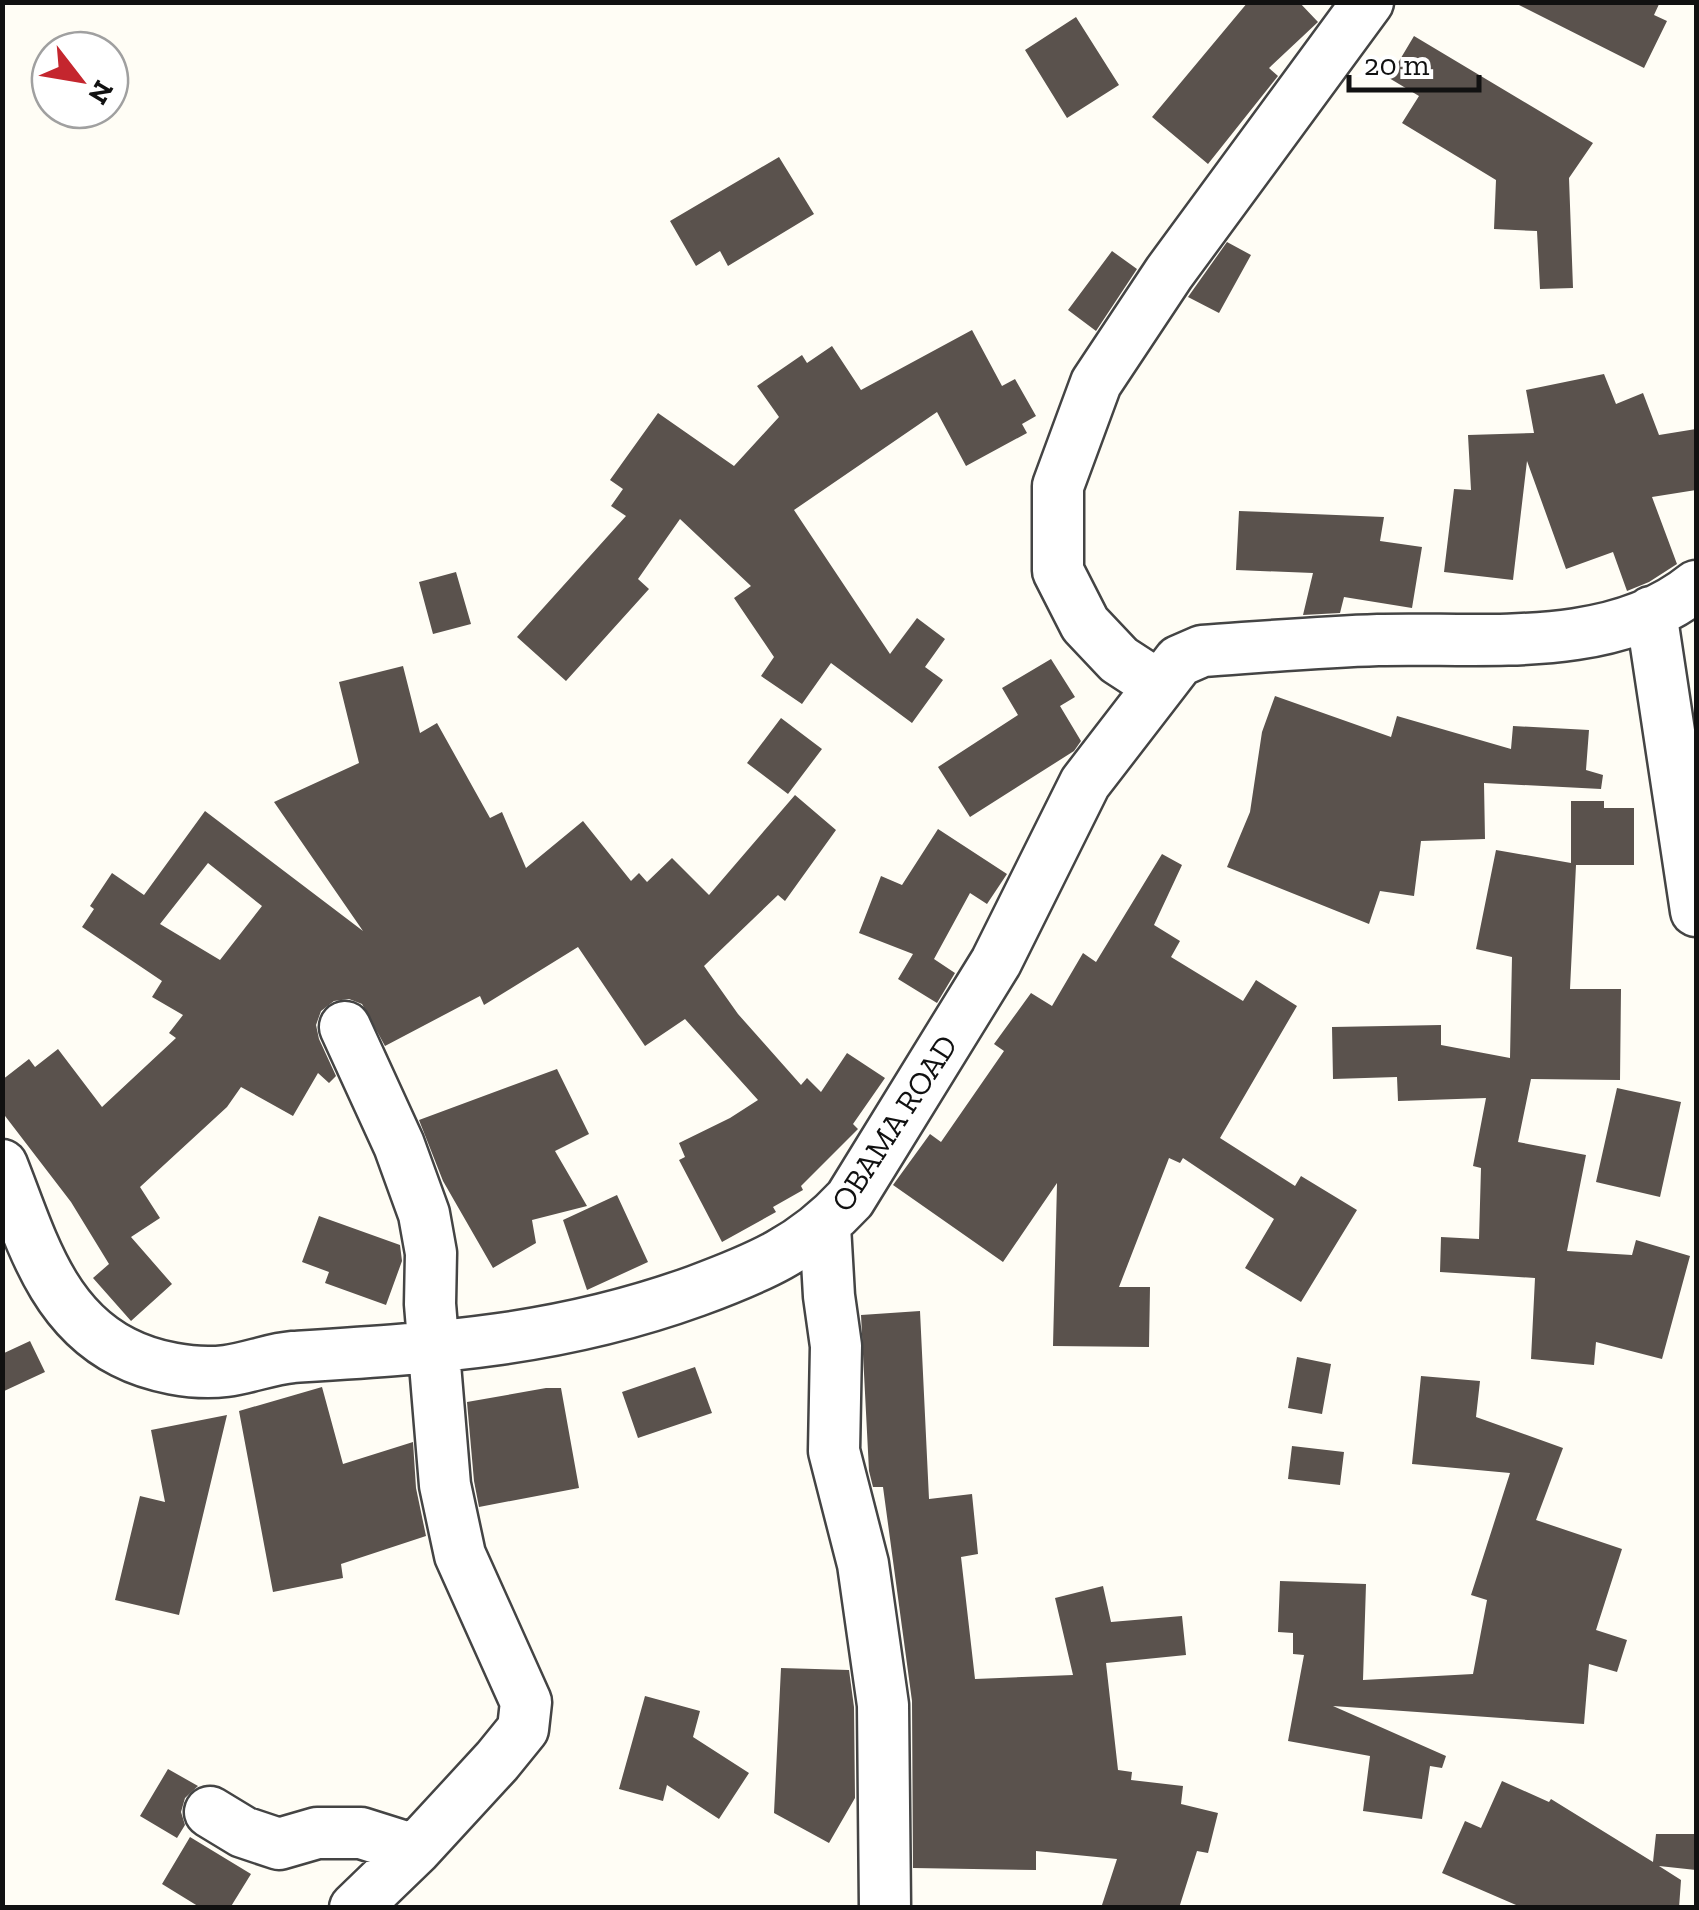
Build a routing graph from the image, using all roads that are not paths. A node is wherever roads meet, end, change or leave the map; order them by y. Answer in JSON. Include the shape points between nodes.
{"nodes":[{"id":1,"x":1368,"y":2,"type":"edge"},
{"id":2,"x":1696,"y":586,"type":"edge"},
{"id":3,"x":1651,"y":612,"type":"junction"},
{"id":4,"x":1159,"y":686,"type":"junction"},
{"id":5,"x":1696,"y":911,"type":"edge"},
{"id":6,"x":345,"y":1027,"type":"dead end"},
{"id":7,"x":2,"y":1165,"type":"edge"},
{"id":8,"x":825,"y":1226,"type":"junction"},
{"id":9,"x":433,"y":1349,"type":"junction"},
{"id":10,"x":210,"y":1812,"type":"dead end"},
{"id":11,"x":415,"y":1850,"type":"junction"},
{"id":12,"x":356,"y":1908,"type":"edge"},
{"id":13,"x":885,"y":1908,"type":"edge"}],
"edges":[{"from":1,"to":4,"type":"street","via":[[1096,383],[1058,486],[1058,572],[1086,624],[1119,660]]},
{"from":2,"to":3,"type":"street","name":"OBAMA ROAD"},
{"from":3,"to":4,"type":"street","name":"OBAMA ROAD","via":[[1624,626],[1523,639],[1202,651],[1178,660]]},
{"from":3,"to":5,"type":"street"},
{"from":4,"to":8,"type":"street","name":"OBAMA ROAD","via":[[1085,783],[996,962],[850,1199]]},
{"from":6,"to":9,"type":"street","via":[[424,1214]]},
{"from":7,"to":9,"type":"street","name":"OBAMA ROAD","via":[[47,1279],[79,1320],[122,1351],[172,1369],[225,1371],[276,1358]]},
{"from":8,"to":9,"type":"street","name":"OBAMA ROAD","via":[[762,1266],[633,1314],[531,1337]]},
{"from":8,"to":13,"type":"street","via":[[836,1346],[834,1451],[862,1564],[883,1704]]},
{"from":9,"to":11,"type":"street","via":[[445,1485],[460,1555],[526,1702],[523,1729]]},
{"from":10,"to":11,"type":"street","via":[[279,1844],[317,1833],[360,1833]]},
{"from":11,"to":12,"type":"street"}]}
